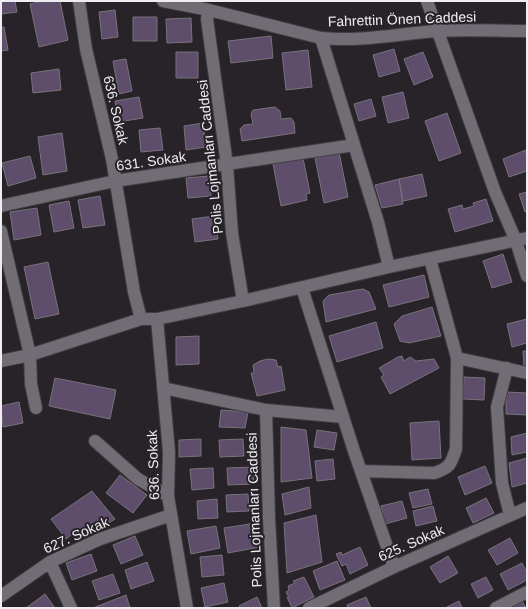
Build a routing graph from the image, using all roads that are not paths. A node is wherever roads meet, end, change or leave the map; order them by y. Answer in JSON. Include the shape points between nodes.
{"nodes":[{"id":1,"x":79,"y":1,"type":"edge"},
{"id":2,"x":163,"y":1,"type":"edge"},
{"id":3,"x":428,"y":1,"type":"edge"},
{"id":4,"x":209,"y":10,"type":"junction"},
{"id":5,"x":438,"y":31,"type":"junction"},
{"id":6,"x":527,"y":31,"type":"edge"},
{"id":7,"x":321,"y":38,"type":"junction"},
{"id":8,"x":354,"y":146,"type":"junction"},
{"id":9,"x":227,"y":165,"type":"junction"},
{"id":10,"x":115,"y":181,"type":"junction"},
{"id":11,"x":1,"y":206,"type":"edge"},
{"id":12,"x":1,"y":231,"type":"edge"},
{"id":13,"x":522,"y":239,"type":"edge"},
{"id":14,"x":430,"y":259,"type":"junction"},
{"id":15,"x":389,"y":268,"type":"junction"},
{"id":16,"x":527,"y":276,"type":"edge"},
{"id":17,"x":302,"y":288,"type":"junction"},
{"id":18,"x":243,"y":301,"type":"junction"},
{"id":19,"x":141,"y":319,"type":"junction"},
{"id":20,"x":157,"y":319,"type":"junction"},
{"id":21,"x":30,"y":355,"type":"junction"},
{"id":22,"x":457,"y":358,"type":"junction"},
{"id":23,"x":1,"y":361,"type":"edge"},
{"id":24,"x":507,"y":368,"type":"junction"},
{"id":25,"x":527,"y":373,"type":"edge"},
{"id":26,"x":163,"y":388,"type":"junction"},
{"id":27,"x":36,"y":408,"type":"dead end"},
{"id":28,"x":266,"y":410,"type":"junction"},
{"id":29,"x":343,"y":417,"type":"junction"},
{"id":30,"x":95,"y":442,"type":"dead end"},
{"id":31,"x":361,"y":471,"type":"junction"},
{"id":32,"x":168,"y":496,"type":"junction"},
{"id":33,"x":527,"y":508,"type":"edge"},
{"id":34,"x":171,"y":514,"type":"junction"},
{"id":35,"x":510,"y":515,"type":"junction"},
{"id":36,"x":50,"y":562,"type":"junction"},
{"id":37,"x":394,"y":566,"type":"junction"},
{"id":38,"x":527,"y":592,"type":"edge"},
{"id":39,"x":1,"y":596,"type":"edge"},
{"id":40,"x":71,"y":608,"type":"edge"},
{"id":41,"x":187,"y":608,"type":"edge"},
{"id":42,"x":274,"y":608,"type":"edge"},
{"id":43,"x":310,"y":608,"type":"edge"},
{"id":44,"x":496,"y":608,"type":"edge"}],
"edges":[{"from":1,"to":10,"type":"street","name":"636. Sokak","via":[[86,49]]},
{"from":2,"to":4,"type":"street","name":"Fahrettin Önen Caddesi"},
{"from":3,"to":5,"type":"street"},
{"from":4,"to":7,"type":"street","name":"Fahrettin Önen Caddesi"},
{"from":4,"to":9,"type":"street","name":"Polis Lojmanları Caddesi","via":[[207,19]]},
{"from":5,"to":6,"type":"street","name":"Fahrettin Önen Caddesi"},
{"from":5,"to":7,"type":"street","name":"Fahrettin Önen Caddesi","via":[[380,38]]},
{"from":5,"to":13,"type":"street","via":[[494,192]]},
{"from":7,"to":8,"type":"street"},
{"from":8,"to":9,"type":"street","name":"631. Sokak"},
{"from":8,"to":15,"type":"street","via":[[378,222]]},
{"from":9,"to":10,"type":"street","name":"631. Sokak"},
{"from":9,"to":18,"type":"street","name":"Polis Lojmanları Caddesi","via":[[232,233]]},
{"from":10,"to":11,"type":"street","name":"631. Sokak"},
{"from":10,"to":19,"type":"street","name":"636. Sokak"},
{"from":12,"to":21,"type":"street"},
{"from":13,"to":14,"type":"street"},
{"from":13,"to":16,"type":"street"},
{"from":14,"to":15,"type":"street"},
{"from":14,"to":22,"type":"street"},
{"from":15,"to":17,"type":"street"},
{"from":17,"to":18,"type":"street"},
{"from":17,"to":29,"type":"street"},
{"from":18,"to":20,"type":"street"},
{"from":19,"to":20,"type":"street"},
{"from":19,"to":21,"type":"street"},
{"from":20,"to":26,"type":"street","name":"636. Sokak"},
{"from":21,"to":23,"type":"street"},
{"from":21,"to":27,"type":"street","via":[[31,384]]},
{"from":22,"to":24,"type":"street"},
{"from":22,"to":31,"type":"street","via":[[456,449],[452,463],[444,470],[434,473]]},
{"from":24,"to":25,"type":"street"},
{"from":24,"to":35,"type":"street","via":[[497,407],[502,483]]},
{"from":26,"to":28,"type":"street"},
{"from":26,"to":32,"type":"street","name":"636. Sokak","via":[[169,452]]},
{"from":28,"to":29,"type":"street"},
{"from":28,"to":42,"type":"street","name":"Polis Lojmanları Caddesi"},
{"from":29,"to":31,"type":"street"},
{"from":30,"to":32,"type":"street","via":[[138,479]]},
{"from":31,"to":37,"type":"street"},
{"from":32,"to":34,"type":"street","name":"636. Sokak"},
{"from":33,"to":35,"type":"street","name":"625. Sokak"},
{"from":34,"to":36,"type":"street","name":"627. Sokak","via":[[100,539]]},
{"from":34,"to":41,"type":"street","name":"636. Sokak"},
{"from":35,"to":37,"type":"street","name":"625. Sokak"},
{"from":36,"to":39,"type":"street","name":"627. Sokak"},
{"from":36,"to":40,"type":"street"},
{"from":37,"to":43,"type":"street","name":"625. Sokak"},
{"from":38,"to":44,"type":"street"}]}
